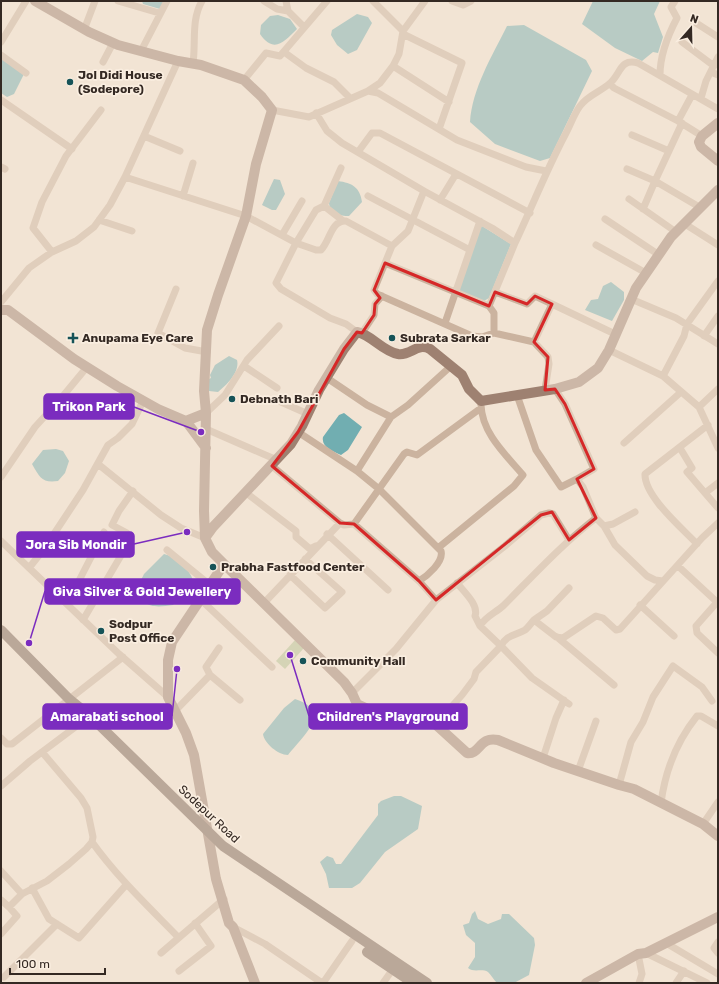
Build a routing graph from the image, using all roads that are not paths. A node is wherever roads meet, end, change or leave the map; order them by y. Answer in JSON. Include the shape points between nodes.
{"nodes":[{"id":1,"x":26,"y":1,"type":"edge"},
{"id":2,"x":35,"y":1,"type":"edge"},
{"id":3,"x":95,"y":1,"type":"edge"},
{"id":4,"x":118,"y":1,"type":"edge"},
{"id":5,"x":167,"y":1,"type":"edge"},
{"id":6,"x":202,"y":1,"type":"edge"},
{"id":7,"x":264,"y":1,"type":"edge"},
{"id":8,"x":286,"y":1,"type":"edge"},
{"id":9,"x":327,"y":1,"type":"edge"},
{"id":10,"x":373,"y":1,"type":"edge"},
{"id":11,"x":425,"y":1,"type":"edge"},
{"id":12,"x":452,"y":1,"type":"edge"},
{"id":13,"x":471,"y":1,"type":"edge"},
{"id":14,"x":675,"y":1,"type":"edge"},
{"id":15,"x":130,"y":3,"type":"edge"},
{"id":16,"x":288,"y":11,"type":"junction"},
{"id":17,"x":159,"y":13,"type":"junction"},
{"id":18,"x":693,"y":21,"type":"dead end"},
{"id":19,"x":304,"y":27,"type":"junction"},
{"id":20,"x":84,"y":30,"type":"junction"},
{"id":21,"x":403,"y":32,"type":"junction"},
{"id":22,"x":718,"y":37,"type":"edge"},
{"id":23,"x":1,"y":42,"type":"edge"},
{"id":24,"x":682,"y":42,"type":"dead end"},
{"id":25,"x":113,"y":43,"type":"junction"},
{"id":26,"x":141,"y":51,"type":"junction"},
{"id":27,"x":284,"y":52,"type":"junction"},
{"id":28,"x":1,"y":55,"type":"edge"},
{"id":29,"x":718,"y":57,"type":"edge"},
{"id":30,"x":178,"y":61,"type":"junction"},
{"id":31,"x":103,"y":62,"type":"dead end"},
{"id":32,"x":193,"y":63,"type":"junction"},
{"id":33,"x":393,"y":66,"type":"junction"},
{"id":34,"x":712,"y":69,"type":"junction"},
{"id":35,"x":26,"y":73,"type":"dead end"},
{"id":36,"x":660,"y":75,"type":"junction"},
{"id":37,"x":718,"y":75,"type":"edge"},
{"id":38,"x":244,"y":80,"type":"junction"},
{"id":39,"x":610,"y":84,"type":"junction"},
{"id":40,"x":368,"y":91,"type":"junction"},
{"id":41,"x":692,"y":95,"type":"junction"},
{"id":42,"x":350,"y":98,"type":"junction"},
{"id":43,"x":701,"y":98,"type":"junction"},
{"id":44,"x":1,"y":100,"type":"edge"},
{"id":45,"x":449,"y":102,"type":"junction"},
{"id":46,"x":718,"y":109,"type":"edge"},
{"id":47,"x":101,"y":110,"type":"dead end"},
{"id":48,"x":272,"y":110,"type":"junction"},
{"id":49,"x":316,"y":113,"type":"junction"},
{"id":50,"x":680,"y":122,"type":"junction"},
{"id":51,"x":718,"y":123,"type":"edge"},
{"id":52,"x":439,"y":129,"type":"junction"},
{"id":53,"x":632,"y":135,"type":"dead end"},
{"id":54,"x":144,"y":136,"type":"junction"},
{"id":55,"x":702,"y":136,"type":"junction"},
{"id":56,"x":72,"y":149,"type":"junction"},
{"id":57,"x":180,"y":151,"type":"dead end"},
{"id":58,"x":669,"y":151,"type":"junction"},
{"id":59,"x":358,"y":152,"type":"junction"},
{"id":60,"x":718,"y":161,"type":"edge"},
{"id":61,"x":193,"y":163,"type":"dead end"},
{"id":62,"x":341,"y":168,"type":"dead end"},
{"id":63,"x":627,"y":169,"type":"dead end"},
{"id":64,"x":546,"y":171,"type":"junction"},
{"id":65,"x":456,"y":174,"type":"junction"},
{"id":66,"x":126,"y":178,"type":"junction"},
{"id":67,"x":655,"y":181,"type":"junction"},
{"id":68,"x":718,"y":190,"type":"edge"},
{"id":69,"x":424,"y":191,"type":"junction"},
{"id":70,"x":183,"y":196,"type":"junction"},
{"id":71,"x":368,"y":196,"type":"dead end"},
{"id":72,"x":629,"y":199,"type":"dead end"},
{"id":73,"x":440,"y":200,"type":"junction"},
{"id":74,"x":302,"y":201,"type":"dead end"},
{"id":75,"x":324,"y":206,"type":"junction"},
{"id":76,"x":701,"y":208,"type":"junction"},
{"id":77,"x":643,"y":209,"type":"junction"},
{"id":78,"x":530,"y":213,"type":"junction"},
{"id":79,"x":246,"y":216,"type":"junction"},
{"id":80,"x":413,"y":219,"type":"junction"},
{"id":81,"x":605,"y":219,"type":"dead end"},
{"id":82,"x":99,"y":220,"type":"junction"},
{"id":83,"x":342,"y":220,"type":"junction"},
{"id":84,"x":480,"y":221,"type":"junction"},
{"id":85,"x":684,"y":224,"type":"junction"},
{"id":86,"x":132,"y":232,"type":"dead end"},
{"id":87,"x":676,"y":232,"type":"junction"},
{"id":88,"x":282,"y":235,"type":"junction"},
{"id":89,"x":296,"y":243,"type":"junction"},
{"id":90,"x":515,"y":243,"type":"junction"},
{"id":91,"x":596,"y":245,"type":"dead end"},
{"id":92,"x":718,"y":245,"type":"edge"},
{"id":93,"x":392,"y":246,"type":"junction"},
{"id":94,"x":470,"y":250,"type":"junction"},
{"id":95,"x":52,"y":252,"type":"junction"},
{"id":96,"x":659,"y":255,"type":"junction"},
{"id":97,"x":385,"y":264,"type":"junction"},
{"id":98,"x":646,"y":272,"type":"junction"},
{"id":99,"x":718,"y":281,"type":"edge"},
{"id":100,"x":176,"y":289,"type":"dead end"},
{"id":101,"x":454,"y":292,"type":"junction"},
{"id":102,"x":495,"y":292,"type":"junction"},
{"id":103,"x":382,"y":296,"type":"junction"},
{"id":104,"x":631,"y":299,"type":"junction"},
{"id":105,"x":1,"y":302,"type":"edge"},
{"id":106,"x":552,"y":304,"type":"junction"},
{"id":107,"x":489,"y":306,"type":"junction"},
{"id":108,"x":1,"y":310,"type":"edge"},
{"id":109,"x":718,"y":316,"type":"edge"},
{"id":110,"x":445,"y":323,"type":"junction"},
{"id":111,"x":687,"y":324,"type":"junction"},
{"id":112,"x":280,"y":326,"type":"dead end"},
{"id":113,"x":359,"y":332,"type":"junction"},
{"id":114,"x":494,"y":333,"type":"junction"},
{"id":115,"x":615,"y":334,"type":"junction"},
{"id":116,"x":704,"y":336,"type":"junction"},
{"id":117,"x":534,"y":342,"type":"junction"},
{"id":118,"x":718,"y":344,"type":"edge"},
{"id":119,"x":609,"y":350,"type":"junction"},
{"id":120,"x":207,"y":352,"type":"junction"},
{"id":121,"x":244,"y":366,"type":"junction"},
{"id":122,"x":451,"y":366,"type":"junction"},
{"id":123,"x":87,"y":367,"type":"junction"},
{"id":124,"x":663,"y":376,"type":"junction"},
{"id":125,"x":327,"y":378,"type":"junction"},
{"id":126,"x":277,"y":388,"type":"dead end"},
{"id":127,"x":718,"y":388,"type":"edge"},
{"id":128,"x":550,"y":390,"type":"junction"},
{"id":129,"x":681,"y":392,"type":"junction"},
{"id":130,"x":517,"y":395,"type":"junction"},
{"id":131,"x":143,"y":401,"type":"junction"},
{"id":132,"x":281,"y":402,"type":"dead end"},
{"id":133,"x":481,"y":405,"type":"junction"},
{"id":134,"x":699,"y":407,"type":"junction"},
{"id":135,"x":206,"y":413,"type":"junction"},
{"id":136,"x":308,"y":414,"type":"junction"},
{"id":137,"x":391,"y":417,"type":"junction"},
{"id":138,"x":186,"y":421,"type":"junction"},
{"id":139,"x":708,"y":425,"type":"junction"},
{"id":140,"x":206,"y":429,"type":"junction"},
{"id":141,"x":298,"y":432,"type":"junction"},
{"id":142,"x":624,"y":443,"type":"dead end"},
{"id":143,"x":206,"y":448,"type":"junction"},
{"id":144,"x":680,"y":448,"type":"junction"},
{"id":145,"x":718,"y":448,"type":"edge"},
{"id":146,"x":274,"y":463,"type":"junction"},
{"id":147,"x":98,"y":464,"type":"junction"},
{"id":148,"x":357,"y":471,"type":"junction"},
{"id":149,"x":1,"y":477,"type":"edge"},
{"id":150,"x":577,"y":479,"type":"junction"},
{"id":151,"x":718,"y":483,"type":"edge"},
{"id":152,"x":379,"y":489,"type":"junction"},
{"id":153,"x":134,"y":491,"type":"junction"},
{"id":154,"x":245,"y":492,"type":"junction"},
{"id":155,"x":705,"y":493,"type":"junction"},
{"id":156,"x":718,"y":508,"type":"edge"},
{"id":157,"x":634,"y":512,"type":"dead end"},
{"id":158,"x":596,"y":518,"type":"junction"},
{"id":159,"x":340,"y":523,"type":"junction"},
{"id":160,"x":718,"y":523,"type":"edge"},
{"id":161,"x":354,"y":524,"type":"junction"},
{"id":162,"x":604,"y":526,"type":"junction"},
{"id":163,"x":104,"y":532,"type":"dead end"},
{"id":164,"x":328,"y":534,"type":"junction"},
{"id":165,"x":205,"y":538,"type":"junction"},
{"id":166,"x":568,"y":540,"type":"junction"},
{"id":167,"x":1,"y":541,"type":"edge"},
{"id":168,"x":697,"y":544,"type":"junction"},
{"id":169,"x":316,"y":546,"type":"junction"},
{"id":170,"x":438,"y":548,"type":"junction"},
{"id":171,"x":167,"y":550,"type":"dead end"},
{"id":172,"x":305,"y":559,"type":"junction"},
{"id":173,"x":224,"y":564,"type":"junction"},
{"id":174,"x":678,"y":566,"type":"junction"},
{"id":175,"x":29,"y":568,"type":"junction"},
{"id":176,"x":290,"y":574,"type":"junction"},
{"id":177,"x":419,"y":581,"type":"junction"},
{"id":178,"x":663,"y":581,"type":"junction"},
{"id":179,"x":457,"y":583,"type":"junction"},
{"id":180,"x":210,"y":585,"type":"junction"},
{"id":181,"x":569,"y":588,"type":"dead end"},
{"id":182,"x":388,"y":590,"type":"dead end"},
{"id":183,"x":200,"y":599,"type":"junction"},
{"id":184,"x":436,"y":600,"type":"junction"},
{"id":185,"x":718,"y":602,"type":"edge"},
{"id":186,"x":264,"y":603,"type":"junction"},
{"id":187,"x":67,"y":604,"type":"junction"},
{"id":188,"x":640,"y":605,"type":"junction"},
{"id":189,"x":83,"y":620,"type":"junction"},
{"id":190,"x":534,"y":620,"type":"junction"},
{"id":191,"x":480,"y":626,"type":"junction"},
{"id":192,"x":1,"y":630,"type":"edge"},
{"id":193,"x":674,"y":636,"type":"dead end"},
{"id":194,"x":556,"y":637,"type":"junction"},
{"id":195,"x":501,"y":646,"type":"junction"},
{"id":196,"x":219,"y":648,"type":"dead end"},
{"id":197,"x":718,"y":653,"type":"edge"},
{"id":198,"x":124,"y":657,"type":"junction"},
{"id":199,"x":272,"y":667,"type":"dead end"},
{"id":200,"x":210,"y":675,"type":"junction"},
{"id":201,"x":614,"y":685,"type":"dead end"},
{"id":202,"x":352,"y":693,"type":"junction"},
{"id":203,"x":168,"y":696,"type":"junction"},
{"id":204,"x":69,"y":699,"type":"junction"},
{"id":205,"x":240,"y":700,"type":"dead end"},
{"id":206,"x":712,"y":701,"type":"dead end"},
{"id":207,"x":175,"y":711,"type":"junction"},
{"id":208,"x":90,"y":716,"type":"junction"},
{"id":209,"x":596,"y":721,"type":"dead end"},
{"id":210,"x":436,"y":724,"type":"junction"},
{"id":211,"x":718,"y":726,"type":"edge"},
{"id":212,"x":1,"y":738,"type":"edge"},
{"id":213,"x":42,"y":752,"type":"junction"},
{"id":214,"x":543,"y":758,"type":"junction"},
{"id":215,"x":578,"y":771,"type":"junction"},
{"id":216,"x":618,"y":785,"type":"junction"},
{"id":217,"x":1,"y":786,"type":"edge"},
{"id":218,"x":718,"y":802,"type":"edge"},
{"id":219,"x":661,"y":803,"type":"junction"},
{"id":220,"x":703,"y":824,"type":"junction"},
{"id":221,"x":208,"y":832,"type":"junction"},
{"id":222,"x":718,"y":836,"type":"edge"},
{"id":223,"x":92,"y":842,"type":"junction"},
{"id":224,"x":1,"y":871,"type":"edge"},
{"id":225,"x":126,"y":885,"type":"junction"},
{"id":226,"x":281,"y":886,"type":"junction"},
{"id":227,"x":32,"y":888,"type":"junction"},
{"id":228,"x":22,"y":894,"type":"junction"},
{"id":229,"x":224,"y":899,"type":"junction"},
{"id":230,"x":1,"y":900,"type":"edge"},
{"id":231,"x":9,"y":907,"type":"junction"},
{"id":232,"x":717,"y":920,"type":"edge"},
{"id":233,"x":194,"y":923,"type":"junction"},
{"id":234,"x":57,"y":924,"type":"junction"},
{"id":235,"x":233,"y":927,"type":"junction"},
{"id":236,"x":1,"y":934,"type":"edge"},
{"id":237,"x":178,"y":937,"type":"junction"},
{"id":238,"x":352,"y":941,"type":"junction"},
{"id":239,"x":718,"y":942,"type":"edge"},
{"id":240,"x":666,"y":943,"type":"junction"},
{"id":241,"x":162,"y":953,"type":"dead end"},
{"id":242,"x":642,"y":953,"type":"junction"},
{"id":243,"x":718,"y":953,"type":"edge"},
{"id":244,"x":393,"y":969,"type":"junction"},
{"id":245,"x":179,"y":971,"type":"dead end"},
{"id":246,"x":684,"y":971,"type":"junction"},
{"id":247,"x":718,"y":974,"type":"edge"},
{"id":248,"x":4,"y":977,"type":"dead end"},
{"id":249,"x":255,"y":983,"type":"edge"},
{"id":250,"x":323,"y":983,"type":"edge"},
{"id":251,"x":383,"y":983,"type":"edge"},
{"id":252,"x":414,"y":983,"type":"edge"},
{"id":253,"x":427,"y":983,"type":"edge"},
{"id":254,"x":586,"y":983,"type":"edge"},
{"id":255,"x":639,"y":983,"type":"edge"},
{"id":256,"x":676,"y":983,"type":"edge"},
{"id":257,"x":707,"y":983,"type":"edge"}],
"edges":[{"from":1,"to":23,"type":"street"},
{"from":2,"to":20,"type":"street"},
{"from":3,"to":20,"type":"street"},
{"from":4,"to":15,"type":"street"},
{"from":5,"to":17,"type":"street"},
{"from":6,"to":32,"type":"street","via":[[195,19]]},
{"from":7,"to":16,"type":"street","via":[[277,9]]},
{"from":8,"to":16,"type":"street"},
{"from":9,"to":19,"type":"street"},
{"from":10,"to":21,"type":"street"},
{"from":11,"to":21,"type":"street"},
{"from":12,"to":13,"type":"street","via":[[463,5]]},
{"from":14,"to":36,"type":"street","via":[[671,7],[676,18],[660,63]]},
{"from":15,"to":17,"type":"street"},
{"from":16,"to":19,"type":"street"},
{"from":17,"to":26,"type":"street"},
{"from":18,"to":22,"type":"street"},
{"from":19,"to":27,"type":"street"},
{"from":20,"to":25,"type":"street"},
{"from":21,"to":33,"type":"street","via":[[399,54]]},
{"from":21,"to":45,"type":"street","via":[[462,63]]},
{"from":24,"to":34,"type":"street"},
{"from":25,"to":26,"type":"street"},
{"from":25,"to":31,"type":"street"},
{"from":26,"to":30,"type":"street"},
{"from":27,"to":38,"type":"street","via":[[280,56],[270,53],[262,56]]},
{"from":27,"to":42,"type":"street","via":[[306,68],[334,82]]},
{"from":28,"to":35,"type":"street"},
{"from":29,"to":34,"type":"street"},
{"from":30,"to":32,"type":"street"},
{"from":30,"to":54,"type":"street"},
{"from":32,"to":38,"type":"street"},
{"from":33,"to":40,"type":"street","via":[[380,83]]},
{"from":33,"to":45,"type":"street"},
{"from":34,"to":37,"type":"street"},
{"from":34,"to":43,"type":"street"},
{"from":36,"to":39,"type":"street","via":[[631,61],[626,62]]},
{"from":36,"to":41,"type":"street"},
{"from":38,"to":48,"type":"street"},
{"from":39,"to":50,"type":"street"},
{"from":39,"to":64,"type":"street","via":[[580,106]]},
{"from":40,"to":42,"type":"street"},
{"from":40,"to":52,"type":"street","via":[[378,93]]},
{"from":41,"to":43,"type":"street"},
{"from":41,"to":50,"type":"street"},
{"from":42,"to":49,"type":"street"},
{"from":43,"to":46,"type":"street"},
{"from":44,"to":56,"type":"street"},
{"from":45,"to":52,"type":"street"},
{"from":47,"to":56,"type":"street"},
{"from":48,"to":49,"type":"street","via":[[309,117]]},
{"from":48,"to":79,"type":"street","via":[[256,164]]},
{"from":49,"to":59,"type":"street","via":[[327,131]]},
{"from":50,"to":55,"type":"street"},
{"from":50,"to":58,"type":"street"},
{"from":51,"to":55,"type":"street"},
{"from":52,"to":64,"type":"street","via":[[456,140],[526,168]]},
{"from":53,"to":58,"type":"street"},
{"from":54,"to":57,"type":"street"},
{"from":54,"to":66,"type":"street"},
{"from":55,"to":60,"type":"street","via":[[699,142],[701,146]]},
{"from":56,"to":95,"type":"street","via":[[42,202],[33,228]]},
{"from":58,"to":67,"type":"street"},
{"from":59,"to":65,"type":"street","via":[[372,133],[380,132]]},
{"from":59,"to":69,"type":"street"},
{"from":61,"to":70,"type":"street"},
{"from":62,"to":75,"type":"street"},
{"from":63,"to":67,"type":"street"},
{"from":64,"to":78,"type":"street"},
{"from":65,"to":73,"type":"street"},
{"from":65,"to":78,"type":"street"},
{"from":66,"to":70,"type":"street"},
{"from":66,"to":82,"type":"street"},
{"from":67,"to":76,"type":"street"},
{"from":67,"to":77,"type":"street"},
{"from":68,"to":76,"type":"street"},
{"from":69,"to":73,"type":"street"},
{"from":69,"to":80,"type":"street"},
{"from":70,"to":79,"type":"street"},
{"from":71,"to":80,"type":"street"},
{"from":72,"to":77,"type":"street"},
{"from":73,"to":84,"type":"street"},
{"from":74,"to":88,"type":"street"},
{"from":75,"to":83,"type":"street"},
{"from":75,"to":89,"type":"street","via":[[316,210]]},
{"from":76,"to":85,"type":"street"},
{"from":77,"to":87,"type":"street"},
{"from":78,"to":90,"type":"street"},
{"from":79,"to":88,"type":"street"},
{"from":79,"to":120,"type":"street","via":[[207,330]]},
{"from":80,"to":93,"type":"street","via":[[405,235]]},
{"from":80,"to":94,"type":"street"},
{"from":81,"to":96,"type":"street"},
{"from":82,"to":86,"type":"street"},
{"from":82,"to":95,"type":"street","via":[[76,241]]},
{"from":83,"to":89,"type":"street","via":[[335,224],[320,250]]},
{"from":83,"to":93,"type":"street"},
{"from":84,"to":90,"type":"street"},
{"from":84,"to":94,"type":"street"},
{"from":85,"to":87,"type":"street"},
{"from":85,"to":92,"type":"street"},
{"from":87,"to":96,"type":"street"},
{"from":88,"to":89,"type":"street"},
{"from":89,"to":113,"type":"street","via":[[276,283],[280,289]]},
{"from":90,"to":102,"type":"street"},
{"from":91,"to":98,"type":"street"},
{"from":93,"to":97,"type":"street"},
{"from":94,"to":101,"type":"street"},
{"from":95,"to":105,"type":"street","via":[[29,268]]},
{"from":96,"to":98,"type":"street"},
{"from":97,"to":101,"type":"street"},
{"from":97,"to":103,"type":"street","via":[[374,290]]},
{"from":98,"to":104,"type":"street"},
{"from":99,"to":111,"type":"street"},
{"from":100,"to":120,"type":"street","via":[[158,333],[185,348]]},
{"from":101,"to":107,"type":"street"},
{"from":101,"to":110,"type":"street"},
{"from":102,"to":106,"type":"street","via":[[527,304],[535,296]]},
{"from":102,"to":107,"type":"street"},
{"from":103,"to":110,"type":"street"},
{"from":103,"to":113,"type":"street","via":[[375,304],[374,315]]},
{"from":104,"to":111,"type":"street"},
{"from":104,"to":115,"type":"street"},
{"from":106,"to":115,"type":"street"},
{"from":106,"to":117,"type":"street"},
{"from":107,"to":114,"type":"street","via":[[494,313]]},
{"from":108,"to":123,"type":"street","via":[[8,310],[27,322]]},
{"from":109,"to":116,"type":"street"},
{"from":110,"to":114,"type":"street","via":[[472,336],[482,337]]},
{"from":111,"to":116,"type":"street"},
{"from":111,"to":124,"type":"street","via":[[681,343]]},
{"from":112,"to":121,"type":"street"},
{"from":113,"to":122,"type":"street","via":[[398,354],[409,353],[424,346]]},
{"from":113,"to":125,"type":"street","via":[[344,349]]},
{"from":114,"to":117,"type":"street"},
{"from":115,"to":119,"type":"street"},
{"from":116,"to":118,"type":"street"},
{"from":117,"to":128,"type":"street","via":[[548,357]]},
{"from":119,"to":124,"type":"street"},
{"from":119,"to":128,"type":"street","via":[[598,368],[579,382]]},
{"from":120,"to":135,"type":"street","via":[[204,391]]},
{"from":121,"to":126,"type":"street"},
{"from":121,"to":135,"type":"street","via":[[225,395]]},
{"from":122,"to":133,"type":"street","via":[[462,376]]},
{"from":122,"to":137,"type":"street"},
{"from":123,"to":131,"type":"street"},
{"from":123,"to":149,"type":"street","via":[[35,427]]},
{"from":124,"to":129,"type":"street"},
{"from":125,"to":136,"type":"street"},
{"from":125,"to":137,"type":"street","via":[[367,405]]},
{"from":127,"to":134,"type":"street"},
{"from":128,"to":130,"type":"street"},
{"from":128,"to":150,"type":"street","via":[[565,404],[594,469]]},
{"from":129,"to":134,"type":"street"},
{"from":129,"to":142,"type":"street"},
{"from":130,"to":133,"type":"street"},
{"from":130,"to":150,"type":"street","via":[[536,450],[561,487]]},
{"from":131,"to":138,"type":"street"},
{"from":131,"to":147,"type":"street","via":[[132,424],[108,445]]},
{"from":132,"to":136,"type":"street"},
{"from":133,"to":152,"type":"street","via":[[417,455],[408,452],[404,454]]},
{"from":133,"to":170,"type":"street","via":[[488,430],[523,475],[514,486]]},
{"from":134,"to":139,"type":"street"},
{"from":135,"to":138,"type":"street"},
{"from":135,"to":140,"type":"street"},
{"from":136,"to":141,"type":"street"},
{"from":137,"to":148,"type":"street"},
{"from":138,"to":143,"type":"street"},
{"from":139,"to":144,"type":"street"},
{"from":139,"to":145,"type":"street"},
{"from":140,"to":143,"type":"street"},
{"from":140,"to":146,"type":"street"},
{"from":141,"to":146,"type":"street"},
{"from":141,"to":148,"type":"street"},
{"from":143,"to":165,"type":"street"},
{"from":144,"to":155,"type":"street","via":[[692,468],[687,472]]},
{"from":144,"to":168,"type":"street","via":[[645,474],[644,481],[650,493]]},
{"from":146,"to":154,"type":"street"},
{"from":146,"to":159,"type":"street"},
{"from":147,"to":153,"type":"street"},
{"from":147,"to":175,"type":"street"},
{"from":148,"to":152,"type":"street"},
{"from":150,"to":158,"type":"street"},
{"from":151,"to":155,"type":"street"},
{"from":152,"to":161,"type":"street"},
{"from":152,"to":170,"type":"street"},
{"from":153,"to":165,"type":"street","via":[[161,515],[181,528]]},
{"from":153,"to":189,"type":"street","via":[[112,525],[127,532],[129,542]]},
{"from":154,"to":165,"type":"street"},
{"from":154,"to":169,"type":"street","via":[[296,531],[296,537],[310,549]]},
{"from":155,"to":156,"type":"street"},
{"from":157,"to":162,"type":"street"},
{"from":158,"to":162,"type":"street"},
{"from":158,"to":166,"type":"street"},
{"from":159,"to":161,"type":"street"},
{"from":159,"to":164,"type":"street"},
{"from":160,"to":168,"type":"street"},
{"from":161,"to":177,"type":"street"},
{"from":162,"to":178,"type":"street","via":[[615,545],[647,576]]},
{"from":163,"to":187,"type":"street"},
{"from":164,"to":169,"type":"street"},
{"from":164,"to":182,"type":"street"},
{"from":165,"to":173,"type":"street","via":[[212,552]]},
{"from":166,"to":179,"type":"street","via":[[553,514],[541,515]]},
{"from":166,"to":191,"type":"street"},
{"from":167,"to":175,"type":"street"},
{"from":168,"to":174,"type":"street"},
{"from":169,"to":172,"type":"street"},
{"from":170,"to":177,"type":"street","via":[[441,551],[441,558]]},
{"from":171,"to":180,"type":"street"},
{"from":172,"to":176,"type":"street"},
{"from":172,"to":176,"type":"street","via":[[342,592],[325,608]]},
{"from":173,"to":180,"type":"street"},
{"from":173,"to":186,"type":"street"},
{"from":174,"to":178,"type":"street"},
{"from":174,"to":185,"type":"street"},
{"from":175,"to":187,"type":"street"},
{"from":176,"to":186,"type":"street"},
{"from":177,"to":184,"type":"street"},
{"from":178,"to":188,"type":"street"},
{"from":179,"to":184,"type":"street"},
{"from":179,"to":191,"type":"street","via":[[475,606],[475,616]]},
{"from":180,"to":183,"type":"street"},
{"from":181,"to":190,"type":"street","via":[[547,611]]},
{"from":183,"to":199,"type":"street"},
{"from":183,"to":203,"type":"street","via":[[172,642],[168,660]]},
{"from":184,"to":202,"type":"street","via":[[396,649]]},
{"from":185,"to":197,"type":"street","via":[[695,629]]},
{"from":186,"to":202,"type":"street","via":[[329,666]]},
{"from":187,"to":189,"type":"street"},
{"from":188,"to":193,"type":"street"},
{"from":188,"to":194,"type":"street","via":[[620,629],[616,630],[603,618],[596,616],[563,638]]},
{"from":189,"to":198,"type":"street"},
{"from":190,"to":194,"type":"street"},
{"from":190,"to":195,"type":"street","via":[[524,630],[504,640]]},
{"from":191,"to":195,"type":"street"},
{"from":192,"to":204,"type":"main road","name":"Sodepur Road"},
{"from":194,"to":201,"type":"street"},
{"from":195,"to":210,"type":"street","via":[[476,672],[462,695]]},
{"from":195,"to":214,"type":"street","via":[[532,678],[566,702],[556,718]]},
{"from":196,"to":200,"type":"street","via":[[206,667]]},
{"from":198,"to":203,"type":"street"},
{"from":198,"to":204,"type":"street"},
{"from":200,"to":205,"type":"street"},
{"from":200,"to":207,"type":"street"},
{"from":202,"to":210,"type":"street","via":[[357,704],[394,722],[399,722],[416,709],[421,710]]},
{"from":203,"to":207,"type":"street"},
{"from":204,"to":208,"type":"main road","name":"Sodepur Road"},
{"from":204,"to":212,"type":"street","via":[[12,744],[7,744]]},
{"from":206,"to":216,"type":"street","via":[[702,687],[673,666],[653,697],[632,742]]},
{"from":207,"to":221,"type":"street","via":[[194,755]]},
{"from":208,"to":213,"type":"street"},
{"from":208,"to":221,"type":"main road","name":"Sodepur Road"},
{"from":209,"to":215,"type":"street"},
{"from":210,"to":214,"type":"street","via":[[467,753],[473,753],[482,743],[491,739]]},
{"from":211,"to":219,"type":"street","via":[[701,716],[697,716],[691,724],[682,737],[674,757],[664,785]]},
{"from":213,"to":217,"type":"street"},
{"from":213,"to":223,"type":"street","via":[[87,808]]},
{"from":214,"to":215,"type":"street"},
{"from":215,"to":216,"type":"street"},
{"from":216,"to":219,"type":"street","via":[[634,789]]},
{"from":218,"to":220,"type":"street"},
{"from":219,"to":220,"type":"street"},
{"from":220,"to":222,"type":"street"},
{"from":221,"to":226,"type":"main road","name":"Sodepur Road","via":[[223,846]]},
{"from":221,"to":229,"type":"street","via":[[216,879]]},
{"from":223,"to":225,"type":"street"},
{"from":223,"to":227,"type":"street","via":[[47,882]]},
{"from":224,"to":228,"type":"street"},
{"from":225,"to":234,"type":"street","via":[[79,938]]},
{"from":225,"to":237,"type":"street"},
{"from":226,"to":238,"type":"main road","via":[[281,892]]},
{"from":226,"to":253,"type":"main road","name":"Sodepur Road"},
{"from":227,"to":228,"type":"street"},
{"from":227,"to":234,"type":"street","via":[[49,919]]},
{"from":228,"to":231,"type":"street"},
{"from":229,"to":233,"type":"street"},
{"from":229,"to":235,"type":"street","via":[[229,923]]},
{"from":230,"to":231,"type":"street"},
{"from":231,"to":236,"type":"street","via":[[17,916]]},
{"from":232,"to":240,"type":"street"},
{"from":233,"to":237,"type":"street"},
{"from":233,"to":245,"type":"street","via":[[211,946]]},
{"from":234,"to":248,"type":"street"},
{"from":235,"to":249,"type":"street"},
{"from":235,"to":250,"type":"street","via":[[265,944]]},
{"from":237,"to":241,"type":"street"},
{"from":238,"to":244,"type":"main road"},
{"from":238,"to":250,"type":"street"},
{"from":239,"to":243,"type":"street","via":[[714,948]]},
{"from":240,"to":242,"type":"street"},
{"from":240,"to":247,"type":"street"},
{"from":242,"to":246,"type":"street"},
{"from":242,"to":254,"type":"street"},
{"from":242,"to":255,"type":"street","via":[[642,974]]},
{"from":244,"to":251,"type":"street"},
{"from":244,"to":252,"type":"main road"},
{"from":246,"to":256,"type":"street"},
{"from":246,"to":257,"type":"street"}]}
